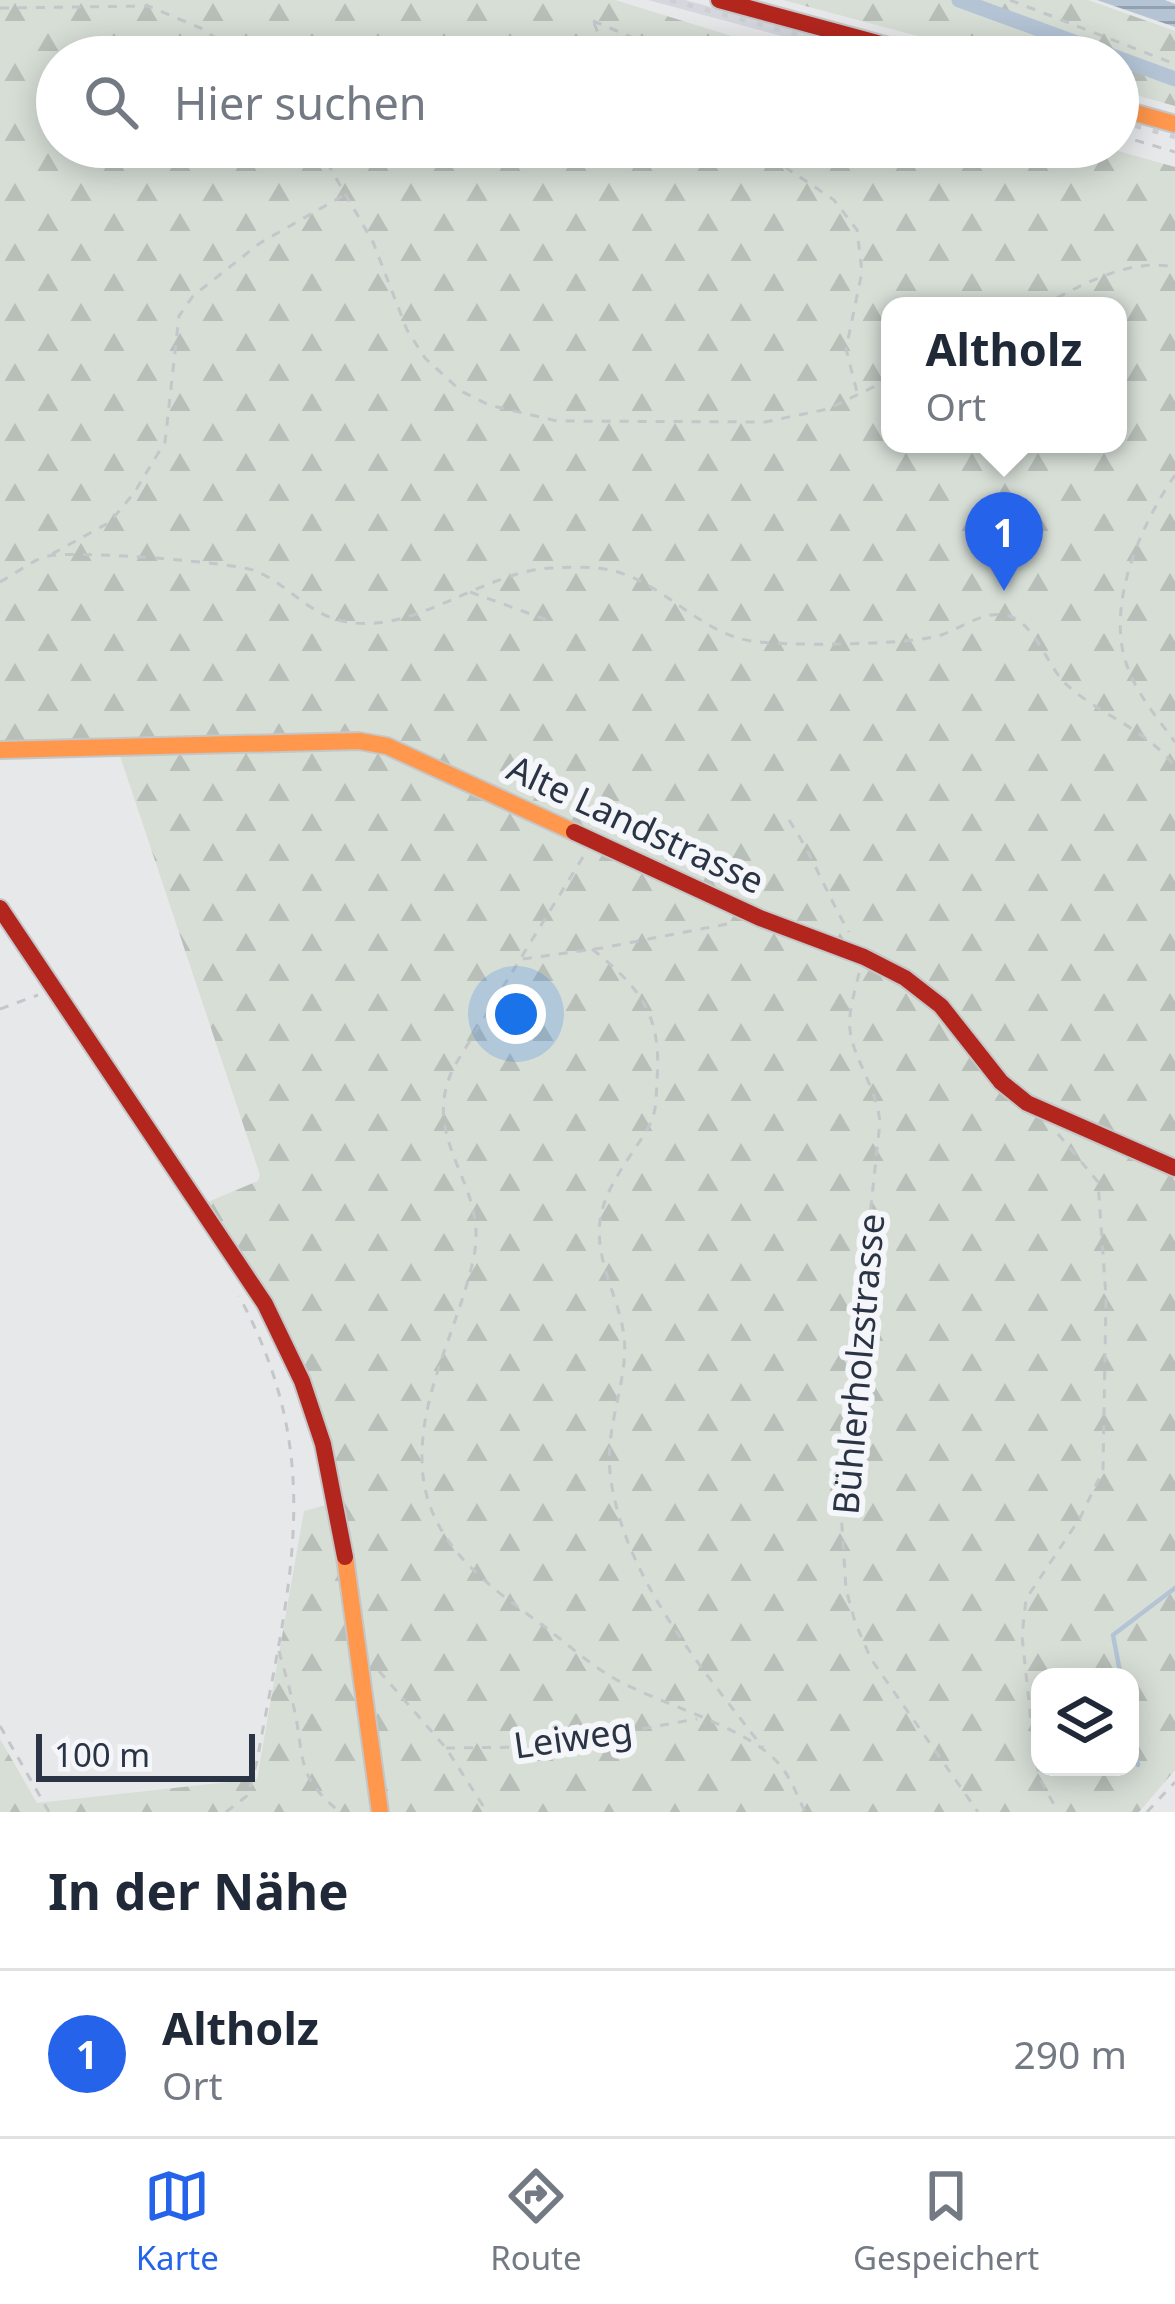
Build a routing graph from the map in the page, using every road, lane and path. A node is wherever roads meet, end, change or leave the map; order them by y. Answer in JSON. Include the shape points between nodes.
{"nodes":[{"id":1,"x":718,"y":0,"type":"edge"},
{"id":2,"x":1010,"y":0,"type":"edge"},
{"id":3,"x":0,"y":8,"type":"edge"},
{"id":4,"x":214,"y":36,"type":"edge"},
{"id":5,"x":602,"y":36,"type":"edge"},
{"id":6,"x":629,"y":36,"type":"edge"},
{"id":7,"x":851,"y":36,"type":"edge"},
{"id":8,"x":1103,"y":36,"type":"edge"},
{"id":9,"x":1139,"y":50,"type":"edge"},
{"id":10,"x":1175,"y":64,"type":"edge"},
{"id":11,"x":1139,"y":114,"type":"edge"},
{"id":12,"x":1175,"y":124,"type":"edge"},
{"id":13,"x":1139,"y":141,"type":"edge"},
{"id":14,"x":1175,"y":152,"type":"edge"},
{"id":15,"x":332,"y":168,"type":"edge"},
{"id":16,"x":786,"y":168,"type":"edge"},
{"id":17,"x":348,"y":193,"type":"junction"},
{"id":18,"x":1175,"y":267,"type":"edge"},
{"id":19,"x":1059,"y":297,"type":"edge"},
{"id":20,"x":881,"y":383,"type":"edge"},
{"id":21,"x":858,"y":394,"type":"junction"},
{"id":22,"x":1175,"y":475,"type":"edge"},
{"id":23,"x":47,"y":556,"type":"junction"},
{"id":24,"x":0,"y":581,"type":"edge"},
{"id":25,"x":468,"y":591,"type":"junction"},
{"id":26,"x":550,"y":621,"type":"dead end"},
{"id":27,"x":1175,"y":742,"type":"edge"},
{"id":28,"x":0,"y":750,"type":"edge"},
{"id":29,"x":1175,"y":767,"type":"edge"},
{"id":30,"x":789,"y":820,"type":"dead end"},
{"id":31,"x":593,"y":840,"type":"junction"},
{"id":32,"x":0,"y":908,"type":"edge"},
{"id":33,"x":760,"y":919,"type":"junction"},
{"id":34,"x":592,"y":949,"type":"junction"},
{"id":35,"x":864,"y":957,"type":"junction"},
{"id":36,"x":521,"y":959,"type":"junction"},
{"id":37,"x":56,"y":989,"type":"junction"},
{"id":38,"x":0,"y":1009,"type":"edge"},
{"id":39,"x":1053,"y":1129,"type":"dead end"},
{"id":40,"x":1175,"y":1168,"type":"edge"},
{"id":41,"x":238,"y":1293,"type":"dead end"},
{"id":42,"x":354,"y":1643,"type":"junction"},
{"id":43,"x":278,"y":1645,"type":"junction"},
{"id":44,"x":699,"y":1718,"type":"junction"},
{"id":45,"x":0,"y":1726,"type":"edge"},
{"id":46,"x":446,"y":1748,"type":"junction"},
{"id":47,"x":764,"y":1750,"type":"junction"},
{"id":48,"x":1175,"y":1782,"type":"edge"},
{"id":49,"x":49,"y":1812,"type":"edge"},
{"id":50,"x":226,"y":1812,"type":"edge"},
{"id":51,"x":340,"y":1812,"type":"edge"},
{"id":52,"x":380,"y":1812,"type":"edge"},
{"id":53,"x":487,"y":1812,"type":"edge"},
{"id":54,"x":805,"y":1812,"type":"edge"},
{"id":55,"x":978,"y":1812,"type":"edge"},
{"id":56,"x":1058,"y":1812,"type":"edge"},
{"id":57,"x":1148,"y":1812,"type":"edge"}],
"edges":[{"from":1,"to":7,"type":"street"},
{"from":2,"to":8,"type":"path"},
{"from":3,"to":4,"type":"path","via":[[148,6]]},
{"from":5,"to":6,"type":"path","via":[[593,21]]},
{"from":9,"to":10,"type":"path"},
{"from":11,"to":12,"type":"street"},
{"from":13,"to":14,"type":"path"},
{"from":15,"to":17,"type":"path"},
{"from":16,"to":21,"type":"path","via":[[834,200],[857,230],[862,272],[846,349]]},
{"from":17,"to":21,"type":"path","via":[[416,344],[442,376],[489,405],[557,421],[766,422]]},
{"from":17,"to":23,"type":"path","via":[[260,242],[193,296],[179,316],[165,442],[110,522]]},
{"from":18,"to":19,"type":"path","via":[[1142,264]]},
{"from":20,"to":21,"type":"path"},
{"from":22,"to":27,"type":"path","via":[[1141,537],[1120,624],[1128,670]]},
{"from":23,"to":24,"type":"path"},
{"from":23,"to":25,"type":"path","via":[[251,569],[321,614],[356,623],[422,612]]},
{"from":25,"to":26,"type":"path"},
{"from":25,"to":29,"type":"path","via":[[524,571],[613,570],[728,636],[764,643],[920,639],[981,617],[1009,616],[1070,687]]},
{"from":28,"to":31,"type":"street","name":"Alte Landstrasse","via":[[358,741],[414,757]]},
{"from":30,"to":35,"type":"path"},
{"from":31,"to":33,"type":"street","name":"Alte Landstrasse"},
{"from":31,"to":36,"type":"path"},
{"from":32,"to":37,"type":"street"},
{"from":33,"to":34,"type":"path"},
{"from":33,"to":35,"type":"street","name":"Alte Landstrasse"},
{"from":34,"to":36,"type":"path"},
{"from":34,"to":47,"type":"path","via":[[639,994],[658,1036],[654,1115],[608,1192],[599,1229],[624,1336],[610,1441],[613,1487],[664,1619]]},
{"from":35,"to":40,"type":"street","name":"Alte Landstrasse","via":[[941,1006],[1027,1103]]},
{"from":35,"to":55,"type":"path","name":"Bühlerholzstrasse","via":[[850,1033],[880,1122],[840,1495],[846,1589],[871,1659]]},
{"from":36,"to":44,"type":"path","via":[[442,1094],[476,1235],[422,1438],[424,1484],[451,1547],[484,1582],[611,1677]]},
{"from":37,"to":38,"type":"path"},
{"from":37,"to":42,"type":"street","via":[[265,1304],[302,1381],[338,1514]]},
{"from":39,"to":56,"type":"path","via":[[1098,1182],[1106,1297],[1103,1471],[1026,1599],[1022,1636],[1035,1760]]},
{"from":41,"to":43,"type":"path","via":[[274,1370],[295,1486]]},
{"from":42,"to":46,"type":"path"},
{"from":42,"to":52,"type":"street"},
{"from":43,"to":50,"type":"path","via":[[248,1795]]},
{"from":43,"to":51,"type":"path","via":[[299,1757]]},
{"from":44,"to":46,"type":"path","name":"Leiweg","via":[[539,1747]]},
{"from":44,"to":47,"type":"path"},
{"from":45,"to":49,"type":"path"},
{"from":46,"to":53,"type":"path"},
{"from":47,"to":54,"type":"path"},
{"from":48,"to":57,"type":"path"}]}
